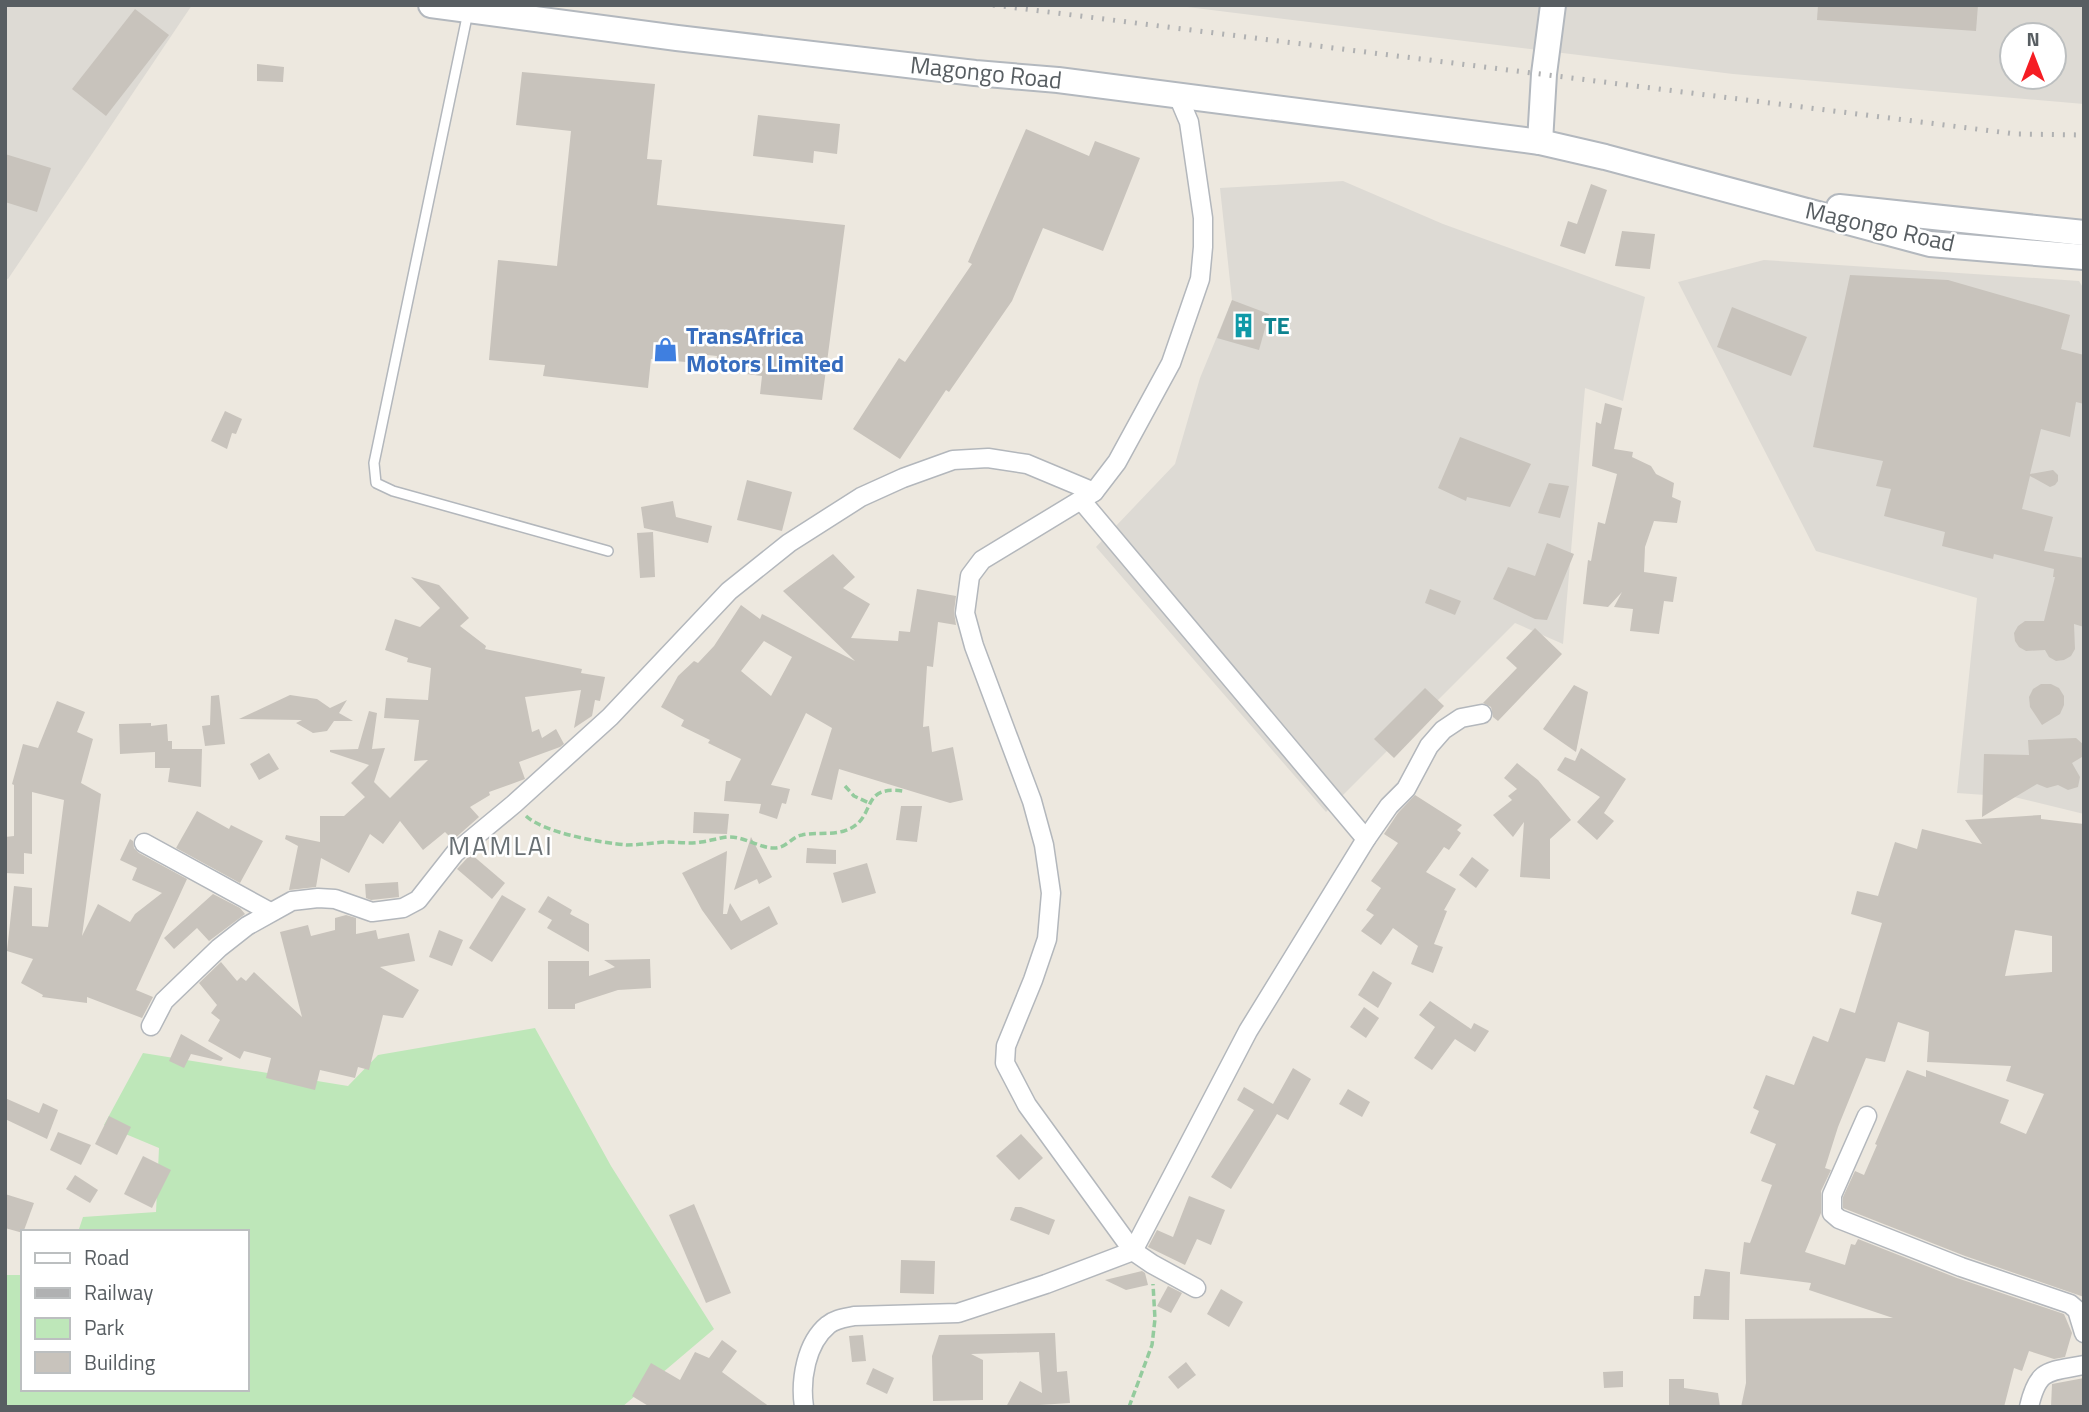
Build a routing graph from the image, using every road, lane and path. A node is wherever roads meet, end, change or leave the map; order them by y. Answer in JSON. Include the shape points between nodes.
{"nodes":[{"id":1,"x":431,"y":5,"type":"edge"},
{"id":2,"x":1553,"y":5,"type":"edge"},
{"id":3,"x":468,"y":10,"type":"junction"},
{"id":4,"x":1178,"y":96,"type":"junction"},
{"id":5,"x":1540,"y":142,"type":"junction"},
{"id":6,"x":1762,"y":199,"type":"junction"},
{"id":7,"x":2084,"y":233,"type":"edge"},
{"id":8,"x":2084,"y":257,"type":"edge"},
{"id":9,"x":1087,"y":496,"type":"junction"},
{"id":10,"x":608,"y":551,"type":"dead end"},
{"id":11,"x":1482,"y":714,"type":"dead end"},
{"id":12,"x":845,"y":786,"type":"dead end"},
{"id":13,"x":903,"y":792,"type":"dead end"},
{"id":14,"x":869,"y":803,"type":"junction"},
{"id":15,"x":514,"y":804,"type":"junction"},
{"id":16,"x":1366,"y":839,"type":"junction"},
{"id":17,"x":144,"y":843,"type":"dead end"},
{"id":18,"x":270,"y":912,"type":"junction"},
{"id":19,"x":151,"y":1026,"type":"dead end"},
{"id":20,"x":1867,"y":1116,"type":"dead end"},
{"id":21,"x":1133,"y":1251,"type":"junction"},
{"id":22,"x":1152,"y":1264,"type":"junction"},
{"id":23,"x":1196,"y":1288,"type":"dead end"},
{"id":24,"x":2084,"y":1333,"type":"edge"},
{"id":25,"x":2084,"y":1365,"type":"edge"},
{"id":26,"x":804,"y":1407,"type":"edge"},
{"id":27,"x":1129,"y":1407,"type":"edge"},
{"id":28,"x":2029,"y":1407,"type":"edge"}],
"edges":[{"from":1,"to":3,"type":"street","name":"Magongo Road"},
{"from":2,"to":5,"type":"street"},
{"from":3,"to":4,"type":"street","name":"Magongo Road"},
{"from":3,"to":10,"type":"lane","via":[[374,463],[376,483]]},
{"from":4,"to":5,"type":"street","name":"Magongo Road"},
{"from":4,"to":9,"type":"street","via":[[1189,122],[1203,218],[1200,279],[1165,374],[1117,462]]},
{"from":5,"to":6,"type":"street","name":"Magongo Road"},
{"from":6,"to":7,"type":"street","name":"Magongo Road"},
{"from":6,"to":8,"type":"street","name":"Magongo Road","via":[[1930,244]]},
{"from":9,"to":15,"type":"street","via":[[1027,464],[988,458],[953,460],[861,497],[789,543],[729,591],[610,717]]},
{"from":9,"to":16,"type":"street"},
{"from":9,"to":21,"type":"street","via":[[982,560],[970,576],[965,613],[1032,801],[1051,893],[1047,939],[1006,1046],[1005,1063],[1027,1105]]},
{"from":11,"to":16,"type":"street","via":[[1461,718],[1443,730],[1406,789]]},
{"from":12,"to":14,"type":"path"},
{"from":13,"to":14,"type":"path","via":[[882,790]]},
{"from":14,"to":15,"type":"path","via":[[866,816],[857,825],[831,834],[801,835],[773,848],[727,837],[627,845],[557,832],[533,822]]},
{"from":15,"to":18,"type":"street","via":[[455,853],[418,900],[403,908],[372,912],[318,898],[292,901]]},
{"from":16,"to":21,"type":"street","via":[[1248,1031]]},
{"from":17,"to":18,"type":"street"},
{"from":18,"to":19,"type":"street","via":[[219,948],[172,993]]},
{"from":20,"to":24,"type":"street","via":[[1832,1195],[1832,1213],[1913,1250],[2070,1304],[2077,1310]]},
{"from":21,"to":22,"type":"street"},
{"from":21,"to":26,"type":"street","via":[[958,1313],[838,1319],[815,1341],[806,1363]]},
{"from":22,"to":23,"type":"street"},
{"from":22,"to":27,"type":"path","via":[[1152,1345]]},
{"from":25,"to":28,"type":"street","via":[[2039,1377]]}]}
